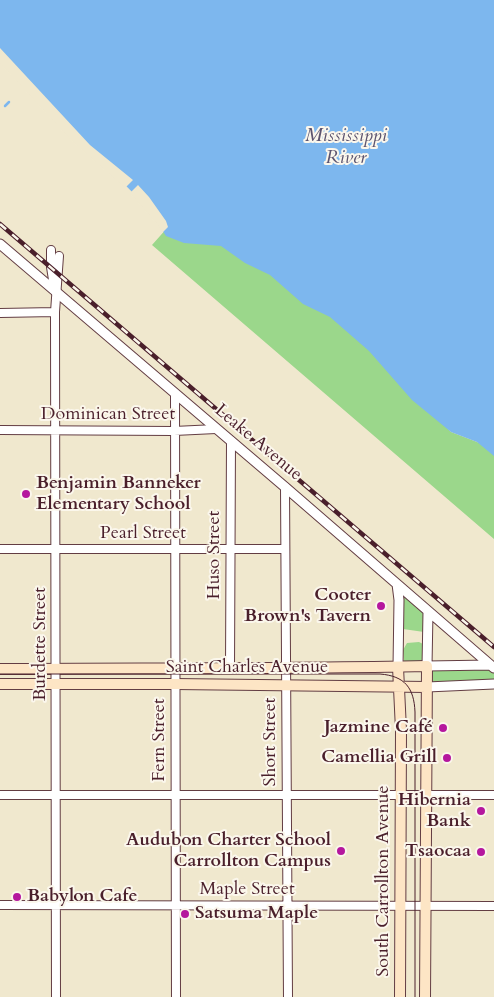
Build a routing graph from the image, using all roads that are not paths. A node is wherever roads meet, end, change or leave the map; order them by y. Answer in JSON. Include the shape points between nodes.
{"nodes":[{"id":1,"x":0,"y":244,"type":"edge"},
{"id":2,"x":51,"y":250,"type":"dead end"},
{"id":3,"x":59,"y":256,"type":"dead end"},
{"id":4,"x":56,"y":291,"type":"junction"},
{"id":5,"x":55,"y":312,"type":"junction"},
{"id":6,"x":0,"y":313,"type":"edge"},
{"id":7,"x":175,"y":394,"type":"junction"},
{"id":8,"x":216,"y":429,"type":"junction"},
{"id":9,"x":0,"y":430,"type":"edge"},
{"id":10,"x":56,"y":430,"type":"junction"},
{"id":11,"x":174,"y":431,"type":"junction"},
{"id":12,"x":231,"y":441,"type":"junction"},
{"id":13,"x":285,"y":487,"type":"junction"},
{"id":14,"x":0,"y":549,"type":"edge"},
{"id":15,"x":56,"y":549,"type":"junction"},
{"id":16,"x":174,"y":549,"type":"junction"},
{"id":17,"x":230,"y":549,"type":"junction"},
{"id":18,"x":285,"y":549,"type":"junction"},
{"id":19,"x":397,"y":584,"type":"junction"},
{"id":20,"x":428,"y":612,"type":"junction"},
{"id":21,"x":427,"y":666,"type":"junction"},
{"id":22,"x":492,"y":666,"type":"edge"},
{"id":23,"x":398,"y":667,"type":"junction"},
{"id":24,"x":175,"y":668,"type":"junction"},
{"id":25,"x":230,"y":668,"type":"junction"},
{"id":26,"x":0,"y":669,"type":"edge"},
{"id":27,"x":56,"y":669,"type":"junction"},
{"id":28,"x":286,"y":669,"type":"junction"},
{"id":29,"x":56,"y":683,"type":"junction"},
{"id":30,"x":0,"y":684,"type":"edge"},
{"id":31,"x":175,"y":684,"type":"junction"},
{"id":32,"x":494,"y":684,"type":"edge"},
{"id":33,"x":286,"y":685,"type":"junction"},
{"id":34,"x":398,"y":686,"type":"junction"},
{"id":35,"x":427,"y":686,"type":"junction"},
{"id":36,"x":494,"y":794,"type":"edge"},
{"id":37,"x":0,"y":795,"type":"edge"},
{"id":38,"x":56,"y":795,"type":"junction"},
{"id":39,"x":175,"y":795,"type":"junction"},
{"id":40,"x":286,"y":795,"type":"junction"},
{"id":41,"x":400,"y":795,"type":"junction"},
{"id":42,"x":425,"y":795,"type":"junction"},
{"id":43,"x":0,"y":905,"type":"edge"},
{"id":44,"x":56,"y":905,"type":"junction"},
{"id":45,"x":175,"y":905,"type":"junction"},
{"id":46,"x":286,"y":905,"type":"junction"},
{"id":47,"x":425,"y":905,"type":"junction"},
{"id":48,"x":400,"y":906,"type":"junction"},
{"id":49,"x":494,"y":906,"type":"edge"},
{"id":50,"x":56,"y":997,"type":"edge"},
{"id":51,"x":176,"y":997,"type":"edge"},
{"id":52,"x":288,"y":997,"type":"edge"},
{"id":53,"x":400,"y":997,"type":"edge"},
{"id":54,"x":425,"y":997,"type":"edge"}],
"edges":[{"from":1,"to":4,"type":"street","name":"Leake Avenue"},
{"from":2,"to":4,"type":"street"},
{"from":3,"to":4,"type":"street"},
{"from":4,"to":5,"type":"street","name":"Burdette Street"},
{"from":4,"to":7,"type":"street","name":"Leake Avenue"},
{"from":5,"to":6,"type":"street"},
{"from":5,"to":10,"type":"street","name":"Burdette Street"},
{"from":7,"to":8,"type":"street","name":"Leake Avenue"},
{"from":7,"to":11,"type":"street","name":"Fern Street"},
{"from":8,"to":11,"type":"street","name":"Dominican Street"},
{"from":8,"to":12,"type":"street","name":"Leake Avenue"},
{"from":9,"to":10,"type":"street","name":"Dominican Street"},
{"from":10,"to":11,"type":"street","name":"Dominican Street"},
{"from":10,"to":15,"type":"street","name":"Burdette Street"},
{"from":11,"to":16,"type":"street","name":"Fern Street"},
{"from":12,"to":13,"type":"street","name":"Leake Avenue"},
{"from":12,"to":17,"type":"street","name":"Huso Street"},
{"from":13,"to":18,"type":"street","name":"Short Street"},
{"from":13,"to":19,"type":"street","name":"Leake Avenue"},
{"from":14,"to":15,"type":"street","name":"Pearl Street"},
{"from":15,"to":16,"type":"street","name":"Pearl Street"},
{"from":15,"to":27,"type":"street","name":"Burdette Street"},
{"from":16,"to":17,"type":"street","name":"Pearl Street"},
{"from":16,"to":24,"type":"street","name":"Fern Street"},
{"from":17,"to":18,"type":"street","name":"Pearl Street"},
{"from":17,"to":25,"type":"street","name":"Huso Street"},
{"from":18,"to":28,"type":"street","name":"Short Street"},
{"from":19,"to":20,"type":"street","name":"Leake Avenue"},
{"from":19,"to":23,"type":"street","name":"South Carrollton Avenue"},
{"from":20,"to":21,"type":"street"},
{"from":20,"to":22,"type":"street","name":"Leake Avenue"},
{"from":21,"to":22,"type":"street","name":"Saint Charles Avenue"},
{"from":21,"to":23,"type":"main road","name":"Saint Charles Avenue"},
{"from":21,"to":35,"type":"main road"},
{"from":23,"to":28,"type":"main road","name":"Saint Charles Avenue"},
{"from":23,"to":34,"type":"main road","name":"South Carrollton Avenue"},
{"from":24,"to":25,"type":"main road","name":"Saint Charles Avenue"},
{"from":24,"to":27,"type":"main road","name":"Saint Charles Avenue"},
{"from":24,"to":31,"type":"street","name":"Fern Street"},
{"from":25,"to":28,"type":"main road","name":"Saint Charles Avenue"},
{"from":26,"to":27,"type":"main road","name":"Saint Charles Avenue"},
{"from":27,"to":29,"type":"street","name":"Burdette Street"},
{"from":28,"to":33,"type":"street","name":"Short Street"},
{"from":29,"to":30,"type":"main road","name":"Saint Charles Avenue"},
{"from":29,"to":31,"type":"main road","name":"Saint Charles Avenue"},
{"from":29,"to":38,"type":"street","name":"Burdette Street"},
{"from":31,"to":33,"type":"main road","name":"Saint Charles Avenue"},
{"from":31,"to":39,"type":"street","name":"Fern Street"},
{"from":32,"to":35,"type":"street","name":"Saint Charles Avenue"},
{"from":33,"to":34,"type":"main road","name":"Saint Charles Avenue"},
{"from":33,"to":40,"type":"street","name":"Short Street"},
{"from":34,"to":35,"type":"main road","name":"Saint Charles Avenue"},
{"from":34,"to":41,"type":"main road","name":"South Carrollton Avenue"},
{"from":35,"to":42,"type":"main road"},
{"from":36,"to":42,"type":"street"},
{"from":37,"to":38,"type":"street"},
{"from":38,"to":39,"type":"street"},
{"from":38,"to":44,"type":"street","name":"Burdette Street"},
{"from":39,"to":40,"type":"street"},
{"from":39,"to":45,"type":"street","name":"Fern Street"},
{"from":40,"to":41,"type":"street"},
{"from":40,"to":46,"type":"street","name":"Short Street"},
{"from":41,"to":42,"type":"street"},
{"from":41,"to":48,"type":"main road","name":"South Carrollton Avenue"},
{"from":42,"to":47,"type":"main road"},
{"from":43,"to":44,"type":"street","name":"Maple Street"},
{"from":44,"to":45,"type":"street","name":"Maple Street"},
{"from":44,"to":50,"type":"street","name":"Burdette Street"},
{"from":45,"to":46,"type":"street","name":"Maple Street"},
{"from":45,"to":51,"type":"street","name":"Fern Street"},
{"from":46,"to":48,"type":"street","name":"Maple Street"},
{"from":46,"to":52,"type":"street","name":"Short Street"},
{"from":47,"to":48,"type":"street","name":"Maple Street"},
{"from":47,"to":49,"type":"street","name":"Maple Street"},
{"from":47,"to":54,"type":"main road"},
{"from":48,"to":53,"type":"main road","name":"South Carrollton Avenue"}]}
